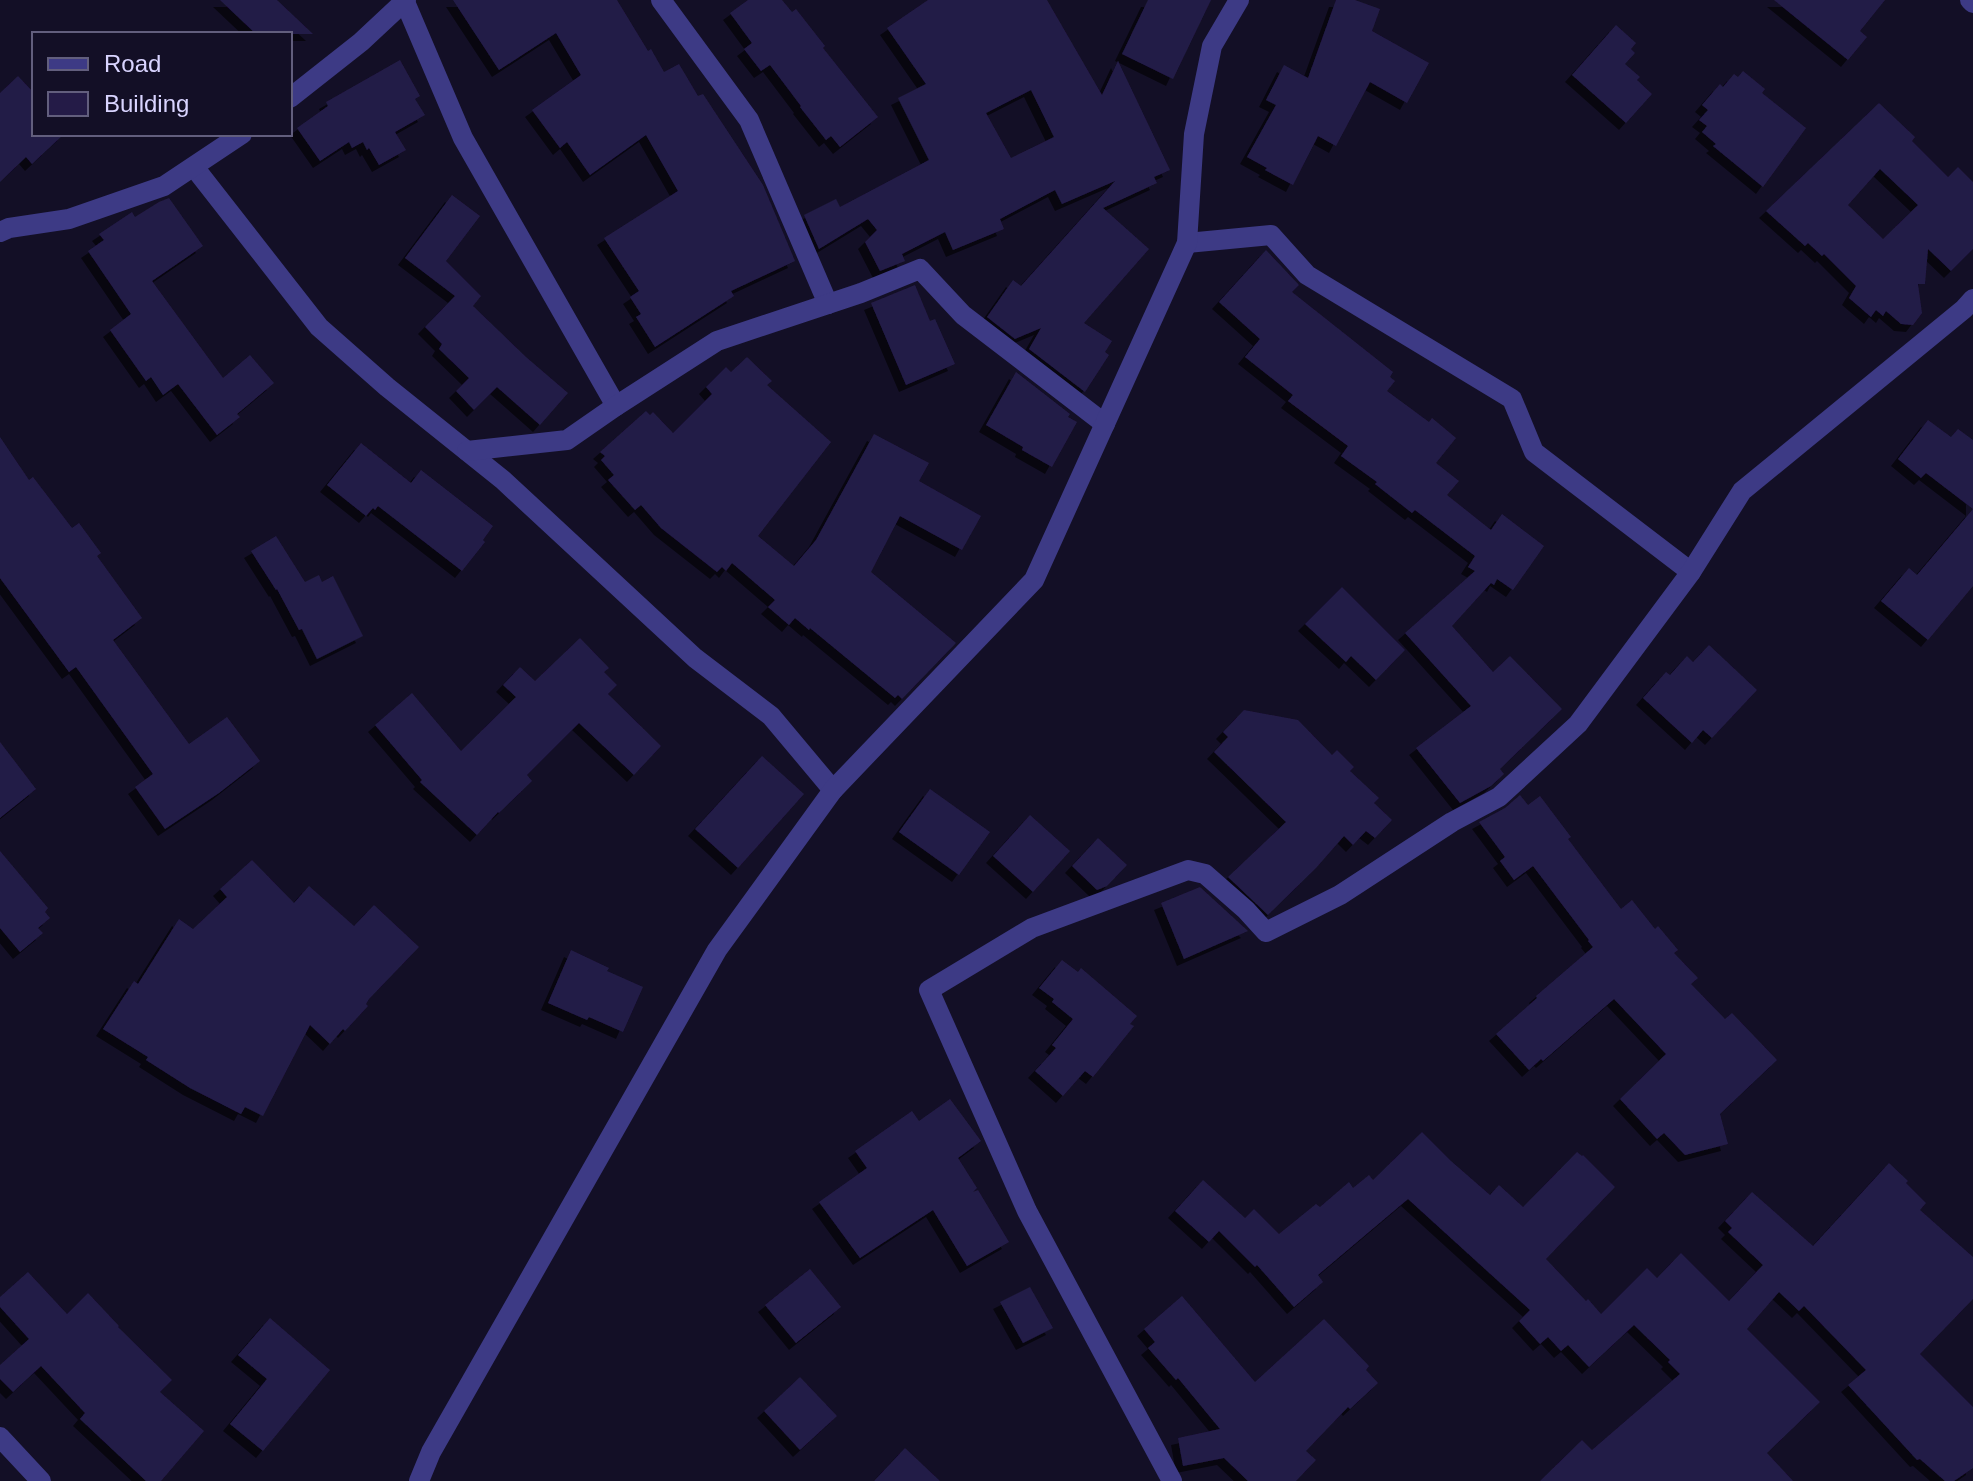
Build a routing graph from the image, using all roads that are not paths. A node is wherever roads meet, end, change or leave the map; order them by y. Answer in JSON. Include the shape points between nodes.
{"nodes":[{"id":1,"x":661,"y":0,"type":"edge"},
{"id":2,"x":1239,"y":0,"type":"edge"},
{"id":3,"x":405,"y":1,"type":"edge"},
{"id":4,"x":292,"y":96,"type":"edge"},
{"id":5,"x":239,"y":136,"type":"edge"},
{"id":6,"x":194,"y":167,"type":"junction"},
{"id":7,"x":0,"y":232,"type":"edge"},
{"id":8,"x":1187,"y":243,"type":"junction"},
{"id":9,"x":1973,"y":299,"type":"edge"},
{"id":10,"x":828,"y":304,"type":"junction"},
{"id":11,"x":616,"y":406,"type":"junction"},
{"id":12,"x":1105,"y":424,"type":"junction"},
{"id":13,"x":467,"y":451,"type":"junction"},
{"id":14,"x":1691,"y":572,"type":"junction"},
{"id":15,"x":833,"y":790,"type":"junction"},
{"id":16,"x":0,"y":1437,"type":"edge"},
{"id":17,"x":41,"y":1481,"type":"edge"},
{"id":18,"x":419,"y":1481,"type":"edge"},
{"id":19,"x":1172,"y":1481,"type":"edge"}],
"edges":[{"from":1,"to":10,"type":"street","via":[[749,120]]},
{"from":2,"to":8,"type":"street","via":[[1212,46],[1194,134]]},
{"from":3,"to":4,"type":"street"},
{"from":3,"to":11,"type":"street","via":[[463,138]]},
{"from":5,"to":6,"type":"street"},
{"from":6,"to":7,"type":"street","via":[[164,186],[69,219]]},
{"from":6,"to":13,"type":"street","via":[[319,327]]},
{"from":8,"to":12,"type":"street"},
{"from":8,"to":14,"type":"street","via":[[1271,235],[1307,275],[1512,399],[1534,452]]},
{"from":9,"to":14,"type":"street","via":[[1742,491]]},
{"from":10,"to":11,"type":"street","via":[[717,341]]},
{"from":10,"to":12,"type":"street","via":[[920,269],[963,315]]},
{"from":11,"to":13,"type":"street","via":[[567,440]]},
{"from":12,"to":15,"type":"street","via":[[1034,580]]},
{"from":13,"to":15,"type":"street","via":[[695,658],[771,716]]},
{"from":14,"to":19,"type":"street","via":[[1567,735],[1499,797],[1340,895],[1266,932],[1205,874],[1188,870],[1032,928],[929,990],[1027,1211]]},
{"from":15,"to":18,"type":"street","via":[[717,950]]},
{"from":16,"to":17,"type":"street"}]}
